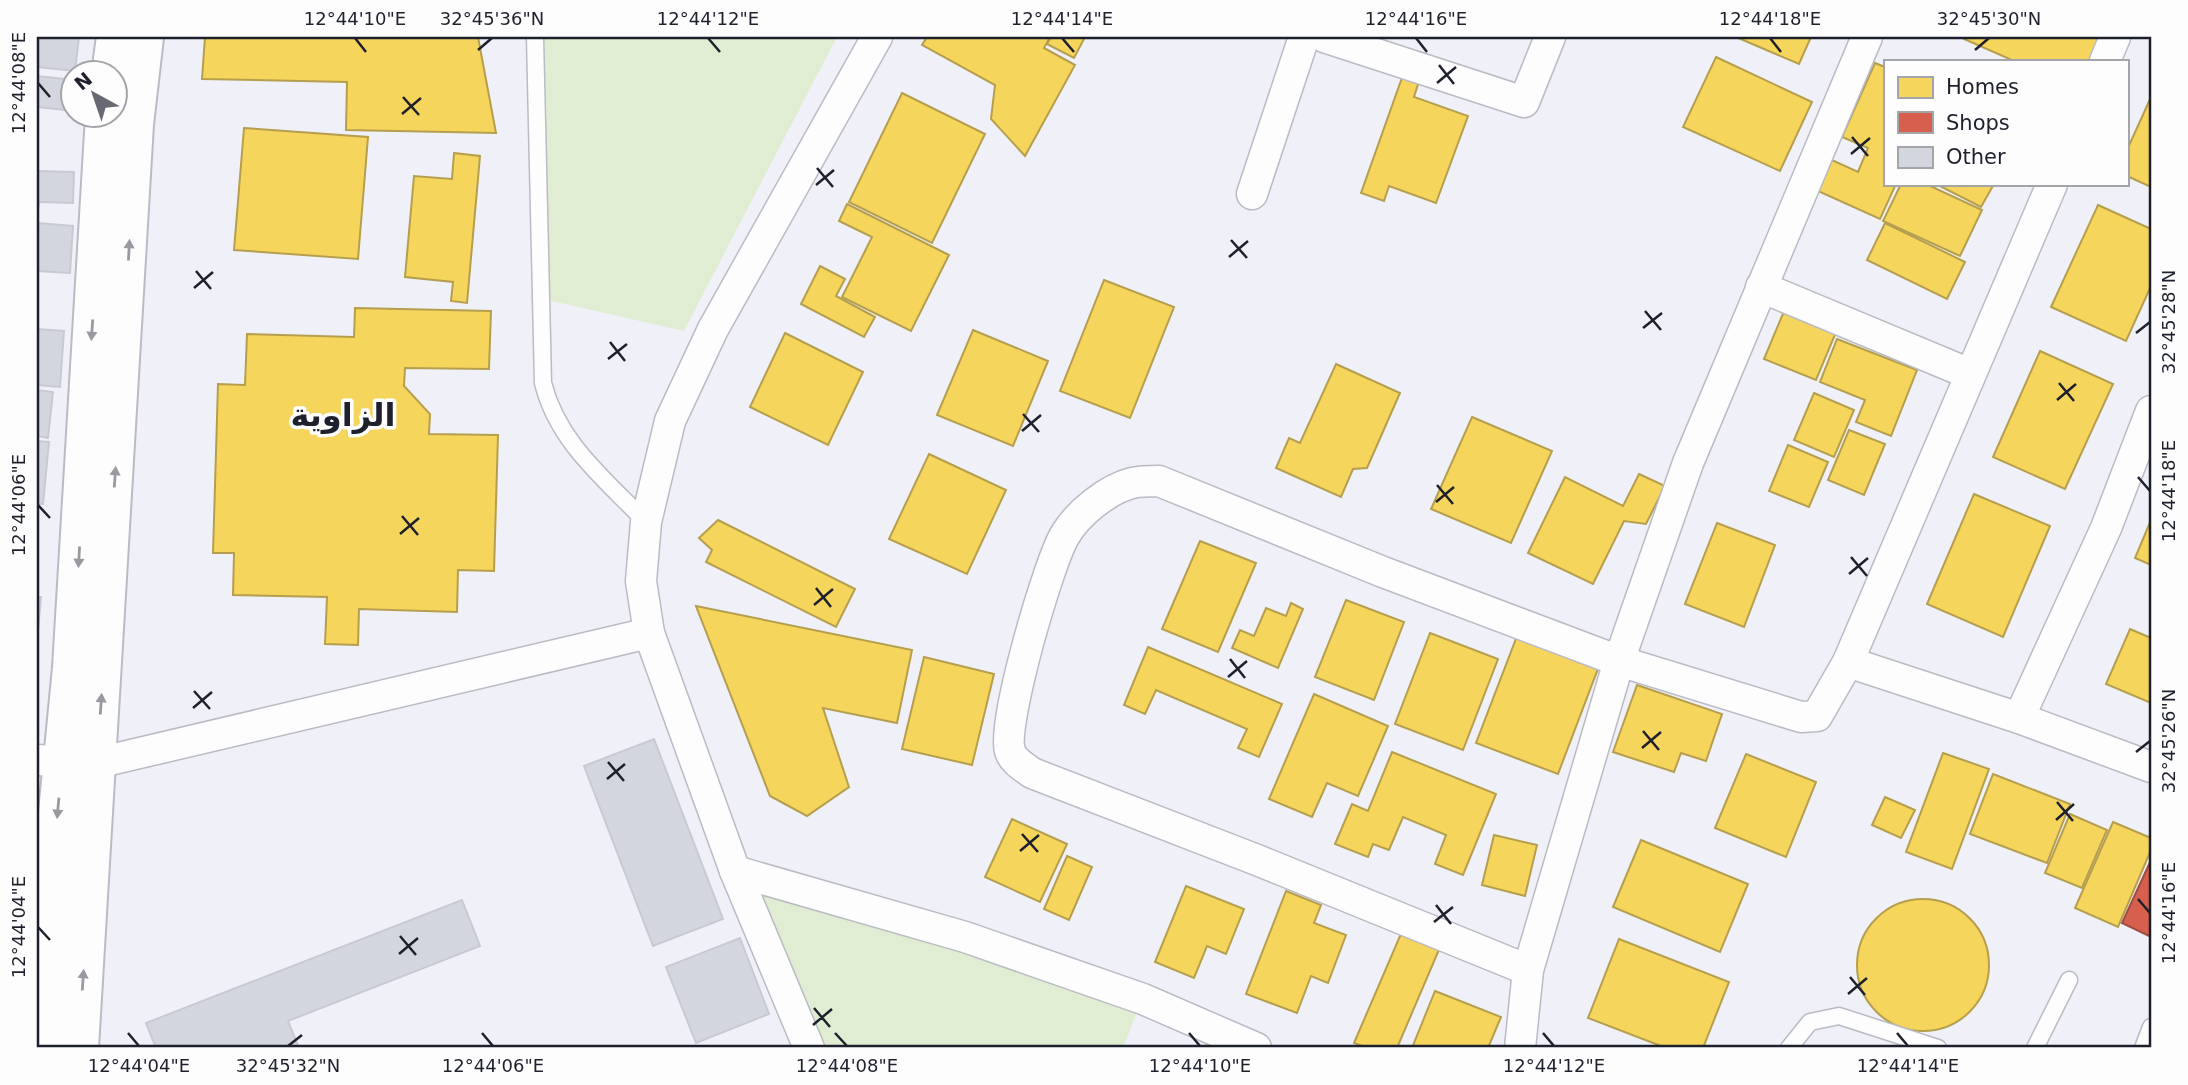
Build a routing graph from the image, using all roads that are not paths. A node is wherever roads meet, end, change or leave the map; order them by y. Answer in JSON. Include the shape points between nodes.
{"nodes":[{"id":1,"x":116,"y":37,"type":"edge"},
{"id":2,"x":144,"y":37,"type":"edge"},
{"id":3,"x":535,"y":37,"type":"edge"},
{"id":4,"x":877,"y":37,"type":"edge"},
{"id":5,"x":1304,"y":37,"type":"edge"},
{"id":6,"x":1324,"y":37,"type":"edge"},
{"id":7,"x":1550,"y":37,"type":"edge"},
{"id":8,"x":1867,"y":37,"type":"edge"},
{"id":9,"x":2115,"y":37,"type":"edge"},
{"id":10,"x":113,"y":60,"type":"edge"},
{"id":11,"x":2105,"y":60,"type":"edge"},
{"id":12,"x":104,"y":130,"type":"edge"},
{"id":13,"x":2051,"y":186,"type":"edge"},
{"id":14,"x":1252,"y":194,"type":"dead end"},
{"id":15,"x":1761,"y":287,"type":"junction"},
{"id":16,"x":1970,"y":374,"type":"junction"},
{"id":17,"x":2151,"y":411,"type":"edge"},
{"id":18,"x":646,"y":522,"type":"junction"},
{"id":19,"x":649,"y":633,"type":"junction"},
{"id":20,"x":1619,"y":662,"type":"junction"},
{"id":21,"x":1848,"y":662,"type":"junction"},
{"id":22,"x":2019,"y":718,"type":"junction"},
{"id":23,"x":65,"y":762,"type":"edge"},
{"id":24,"x":2151,"y":767,"type":"edge"},
{"id":25,"x":735,"y":871,"type":"junction"},
{"id":26,"x":1528,"y":970,"type":"junction"},
{"id":27,"x":2069,"y":981,"type":"dead end"},
{"id":28,"x":2151,"y":1027,"type":"edge"},
{"id":29,"x":1928,"y":1047,"type":"edge"},
{"id":30,"x":48,"y":1048,"type":"edge"},
{"id":31,"x":79,"y":1048,"type":"edge"},
{"id":32,"x":809,"y":1048,"type":"edge"},
{"id":33,"x":1256,"y":1048,"type":"edge"},
{"id":34,"x":1520,"y":1048,"type":"edge"},
{"id":35,"x":1789,"y":1048,"type":"edge"},
{"id":36,"x":2035,"y":1048,"type":"edge"},
{"id":37,"x":2143,"y":1048,"type":"edge"}],
"edges":[{"from":1,"to":10,"type":"main road"},
{"from":23,"to":2,"type":"main road","one_way":true},
{"from":3,"to":18,"type":"lane","via":[[543,383],[550,410],[572,446]]},
{"from":4,"to":18,"type":"street","via":[[702,352],[670,421]]},
{"from":5,"to":14,"type":"street"},
{"from":6,"to":7,"type":"street","via":[[1524,102]]},
{"from":8,"to":15,"type":"street"},
{"from":9,"to":11,"type":"street"},
{"from":12,"to":23,"type":"main road","one_way":true},
{"from":13,"to":16,"type":"street"},
{"from":15,"to":16,"type":"street"},
{"from":15,"to":20,"type":"street","via":[[1689,463]]},
{"from":16,"to":21,"type":"street"},
{"from":17,"to":22,"type":"street","via":[[2106,528]]},
{"from":18,"to":19,"type":"street","via":[[641,581]]},
{"from":19,"to":23,"type":"street"},
{"from":19,"to":25,"type":"street"},
{"from":20,"to":21,"type":"street","via":[[1801,717],[1816,716]]},
{"from":20,"to":26,"type":"street"},
{"from":20,"to":26,"type":"street","via":[[1158,481],[1130,483],[1093,504],[1065,535],[1031,631],[1007,739],[1010,753],[1032,773]]},
{"from":21,"to":22,"type":"street"},
{"from":22,"to":24,"type":"street"},
{"from":23,"to":30,"type":"main road","one_way":true,"via":[[51,922]]},
{"from":31,"to":23,"type":"main road","one_way":true},
{"from":25,"to":32,"type":"street"},
{"from":25,"to":33,"type":"street","via":[[965,937],[1143,999]]},
{"from":26,"to":34,"type":"street"},
{"from":27,"to":36,"type":"lane"},
{"from":28,"to":37,"type":"lane"},
{"from":29,"to":35,"type":"lane","via":[[1839,1016],[1810,1022]]}]}
